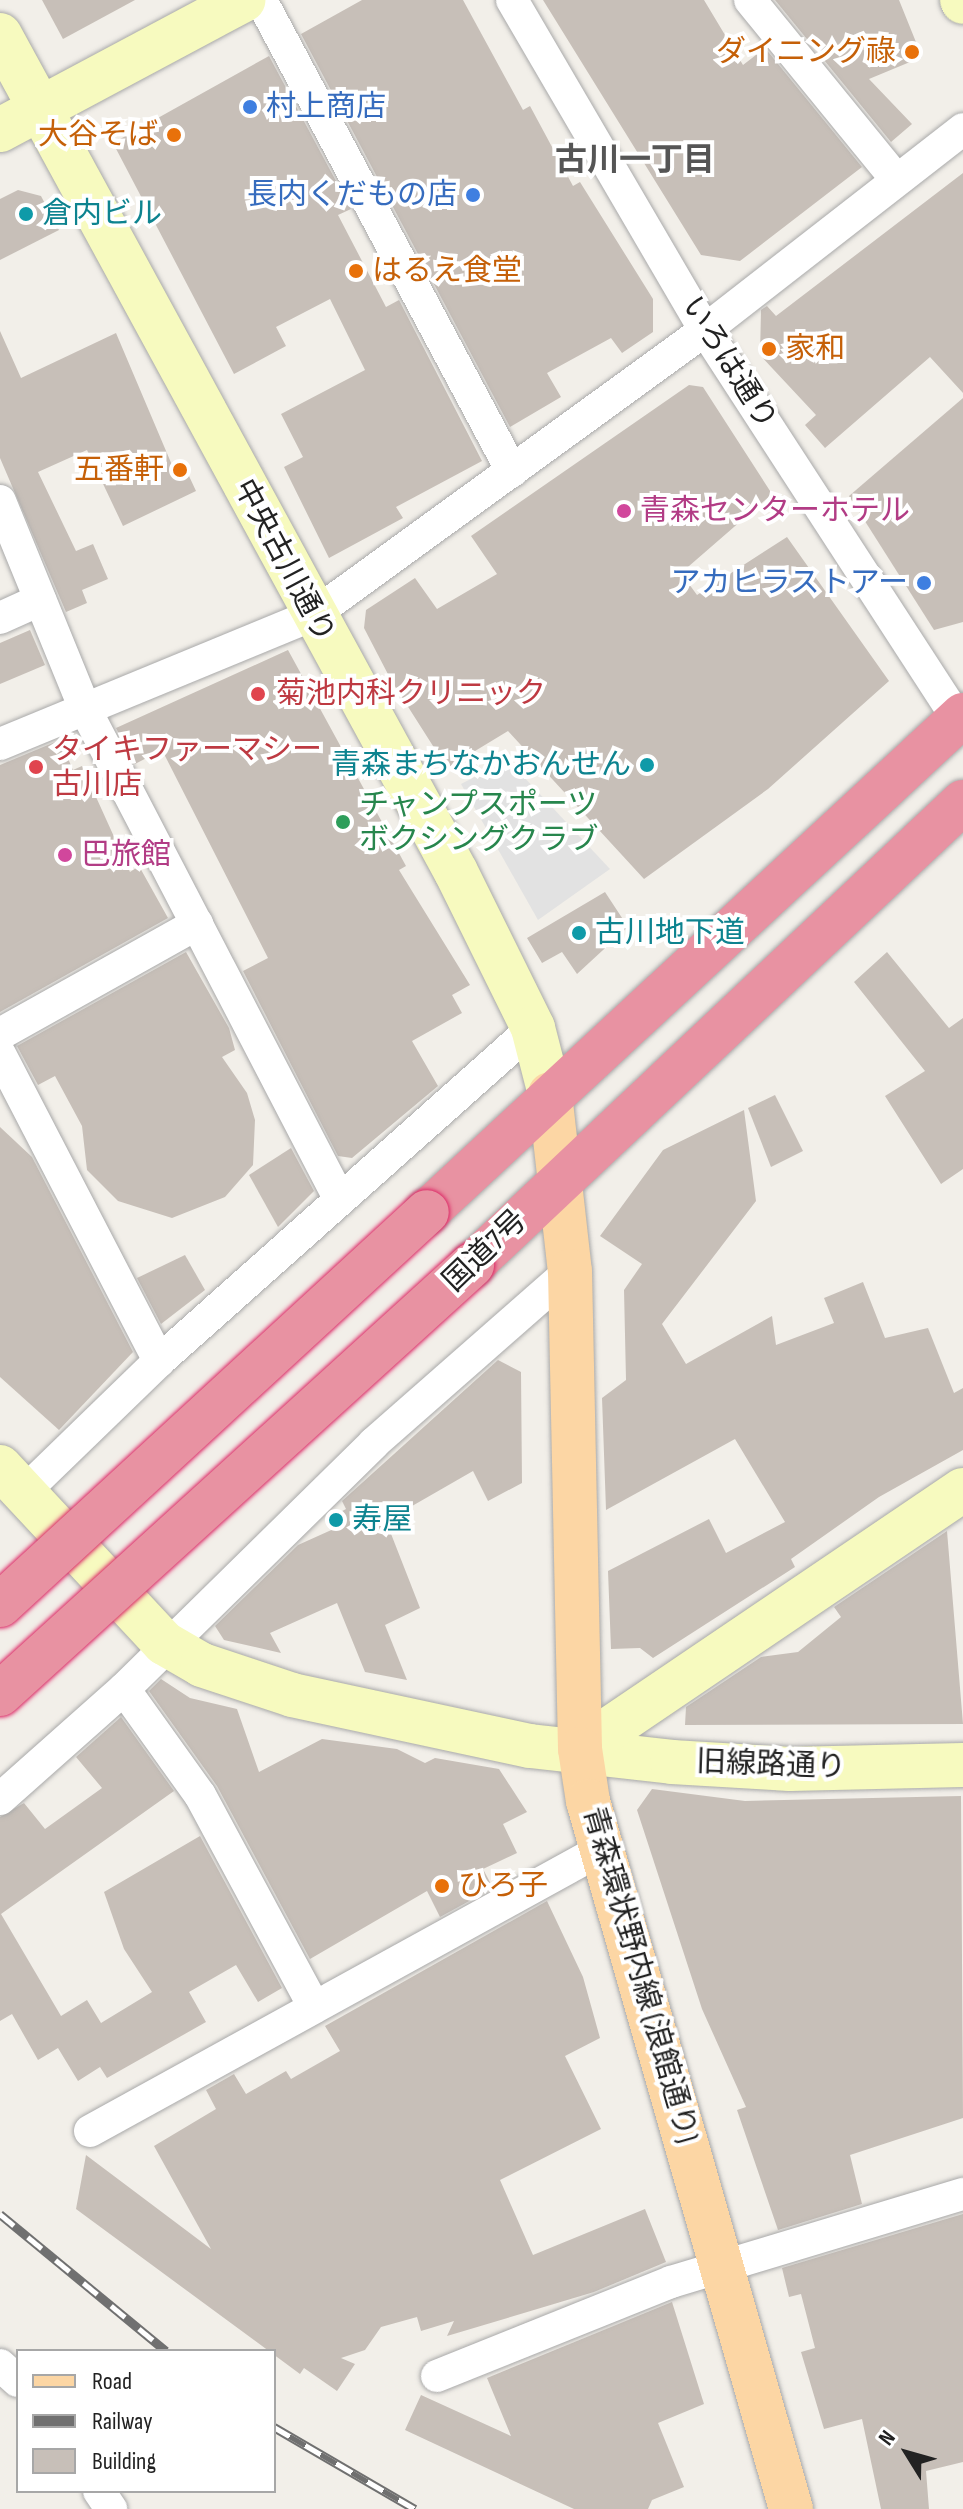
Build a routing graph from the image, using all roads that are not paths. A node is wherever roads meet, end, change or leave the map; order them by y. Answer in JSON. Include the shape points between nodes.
{"nodes":[{"id":1,"x":243,"y":0,"type":"edge"},
{"id":2,"x":261,"y":0,"type":"edge"},
{"id":3,"x":512,"y":0,"type":"edge"},
{"id":4,"x":750,"y":0,"type":"edge"},
{"id":5,"x":0,"y":35,"type":"edge"},
{"id":6,"x":40,"y":109,"type":"junction"},
{"id":7,"x":963,"y":129,"type":"edge"},
{"id":8,"x":0,"y":130,"type":"edge"},
{"id":9,"x":897,"y":180,"type":"junction"},
{"id":10,"x":705,"y":330,"type":"junction"},
{"id":11,"x":512,"y":471,"type":"junction"},
{"id":12,"x":0,"y":501,"type":"edge"},
{"id":13,"x":40,"y":600,"type":"junction"},
{"id":14,"x":313,"y":615,"type":"junction"},
{"id":15,"x":0,"y":618,"type":"edge"},
{"id":16,"x":85,"y":709,"type":"junction"},
{"id":17,"x":961,"y":717,"type":"edge"},
{"id":18,"x":0,"y":744,"type":"edge"},
{"id":19,"x":963,"y":802,"type":"edge"},
{"id":20,"x":197,"y":924,"type":"junction"},
{"id":21,"x":533,"y":1028,"type":"junction"},
{"id":22,"x":0,"y":1034,"type":"edge"},
{"id":23,"x":0,"y":1054,"type":"edge"},
{"id":24,"x":550,"y":1094,"type":"junction"},
{"id":25,"x":561,"y":1178,"type":"junction"},
{"id":26,"x":340,"y":1200,"type":"junction"},
{"id":27,"x":570,"y":1271,"type":"junction"},
{"id":28,"x":159,"y":1361,"type":"junction"},
{"id":29,"x":12,"y":1479,"type":"edge"},
{"id":30,"x":963,"y":1490,"type":"edge"},
{"id":31,"x":0,"y":1605,"type":"edge"},
{"id":32,"x":164,"y":1643,"type":"junction"},
{"id":33,"x":124,"y":1689,"type":"junction"},
{"id":34,"x":0,"y":1694,"type":"edge"},
{"id":35,"x":580,"y":1749,"type":"junction"},
{"id":36,"x":963,"y":1765,"type":"edge"},
{"id":37,"x":0,"y":1799,"type":"edge"},
{"id":38,"x":599,"y":1851,"type":"junction"},
{"id":39,"x":314,"y":2007,"type":"junction"},
{"id":40,"x":90,"y":2131,"type":"dead end"},
{"id":41,"x":963,"y":2194,"type":"edge"},
{"id":42,"x":726,"y":2264,"type":"junction"},
{"id":43,"x":0,"y":2365,"type":"edge"},
{"id":44,"x":437,"y":2376,"type":"dead end"},
{"id":45,"x":16,"y":2379,"type":"edge"},
{"id":46,"x":791,"y":2509,"type":"edge"}],
"edges":[{"from":1,"to":6,"type":"street"},
{"from":2,"to":11,"type":"street"},
{"from":3,"to":10,"type":"street","name":"いろは通り"},
{"from":4,"to":9,"type":"street"},
{"from":5,"to":6,"type":"street","name":"中央古川通り"},
{"from":6,"to":8,"type":"street"},
{"from":6,"to":14,"type":"street","name":"中央古川通り"},
{"from":7,"to":9,"type":"street"},
{"from":9,"to":10,"type":"street"},
{"from":10,"to":11,"type":"street"},
{"from":10,"to":17,"type":"street","name":"いろは通り"},
{"from":11,"to":14,"type":"street"},
{"from":12,"to":13,"type":"street"},
{"from":13,"to":15,"type":"street"},
{"from":13,"to":16,"type":"street"},
{"from":14,"to":16,"type":"street"},
{"from":14,"to":21,"type":"street","name":"中央古川通り"},
{"from":16,"to":18,"type":"street"},
{"from":16,"to":20,"type":"street"},
{"from":17,"to":24,"type":"highway"},
{"from":19,"to":25,"type":"highway","name":"国道7号"},
{"from":20,"to":22,"type":"street"},
{"from":20,"to":26,"type":"street"},
{"from":21,"to":24,"type":"street","name":"中央古川通り"},
{"from":21,"to":26,"type":"street"},
{"from":23,"to":28,"type":"street"},
{"from":24,"to":25,"type":"main road","name":"青森環状野内線 (浪館通り)"},
{"from":24,"to":31,"type":"highway","bridge":true},
{"from":25,"to":27,"type":"main road","name":"青森環状野内線 (浪館通り)"},
{"from":25,"to":34,"type":"highway","name":"国道7号","bridge":true},
{"from":26,"to":28,"type":"street"},
{"from":27,"to":32,"type":"street","via":[[374,1443]]},
{"from":27,"to":35,"type":"main road","name":"青森環状野内線 (浪館通り)"},
{"from":28,"to":29,"type":"street"},
{"from":29,"to":32,"type":"street","name":"旧線路通り"},
{"from":30,"to":35,"type":"street"},
{"from":32,"to":33,"type":"street"},
{"from":32,"to":35,"type":"street","name":"旧線路通り","via":[[202,1665],[292,1695],[530,1746]]},
{"from":33,"to":37,"type":"street"},
{"from":33,"to":39,"type":"street","via":[[200,1795]]},
{"from":35,"to":36,"type":"street","name":"旧線路通り","via":[[790,1769]]},
{"from":35,"to":38,"type":"main road","name":"青森環状野内線 (浪館通り)"},
{"from":38,"to":39,"type":"street"},
{"from":38,"to":42,"type":"main road","name":"青森環状野内線 (浪館通り)"},
{"from":39,"to":40,"type":"street"},
{"from":41,"to":42,"type":"street"},
{"from":42,"to":44,"type":"street"},
{"from":42,"to":46,"type":"main road","name":"青森環状野内線 (浪館通り)"},
{"from":43,"to":45,"type":"street"}]}
